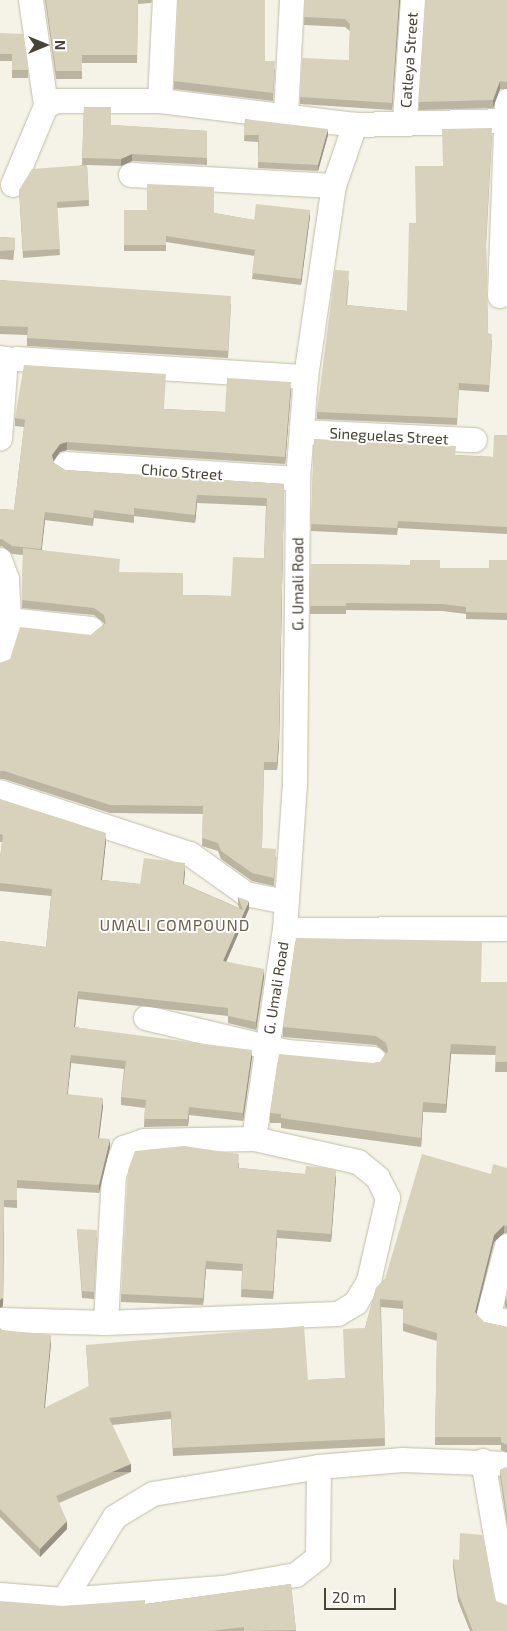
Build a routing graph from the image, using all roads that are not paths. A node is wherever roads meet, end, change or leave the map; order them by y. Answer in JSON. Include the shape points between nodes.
{"nodes":[{"id":1,"x":31,"y":0,"type":"edge"},
{"id":2,"x":164,"y":0,"type":"edge"},
{"id":3,"x":292,"y":0,"type":"edge"},
{"id":4,"x":413,"y":0,"type":"edge"},
{"id":5,"x":160,"y":101,"type":"junction"},
{"id":6,"x":46,"y":106,"type":"junction"},
{"id":7,"x":506,"y":114,"type":"edge"},
{"id":8,"x":286,"y":115,"type":"junction"},
{"id":9,"x":405,"y":120,"type":"junction"},
{"id":10,"x":355,"y":125,"type":"junction"},
{"id":11,"x":131,"y":176,"type":"dead end"},
{"id":12,"x":13,"y":185,"type":"dead end"},
{"id":13,"x":334,"y":186,"type":"junction"},
{"id":14,"x":500,"y":296,"type":"dead end"},
{"id":15,"x":8,"y":359,"type":"edge"},
{"id":16,"x":306,"y":377,"type":"junction"},
{"id":17,"x":303,"y":432,"type":"junction"},
{"id":18,"x":0,"y":439,"type":"edge"},
{"id":19,"x":475,"y":440,"type":"dead end"},
{"id":20,"x":66,"y":464,"type":"dead end"},
{"id":21,"x":298,"y":479,"type":"junction"},
{"id":22,"x":0,"y":560,"type":"edge"},
{"id":23,"x":9,"y":620,"type":"junction"},
{"id":24,"x":92,"y":629,"type":"dead end"},
{"id":25,"x":0,"y":658,"type":"edge"},
{"id":26,"x":0,"y":792,"type":"edge"},
{"id":27,"x":286,"y":902,"type":"junction"},
{"id":28,"x":507,"y":928,"type":"edge"},
{"id":29,"x":285,"y":930,"type":"junction"},
{"id":30,"x":146,"y":1018,"type":"dead end"},
{"id":31,"x":267,"y":1047,"type":"junction"},
{"id":32,"x":374,"y":1059,"type":"dead end"},
{"id":33,"x":254,"y":1139,"type":"junction"},
{"id":34,"x":507,"y":1246,"type":"edge"},
{"id":35,"x":0,"y":1320,"type":"edge"},
{"id":36,"x":507,"y":1322,"type":"edge"},
{"id":37,"x":106,"y":1323,"type":"junction"},
{"id":38,"x":483,"y":1461,"type":"junction"},
{"id":39,"x":507,"y":1464,"type":"edge"},
{"id":40,"x":320,"y":1467,"type":"junction"},
{"id":41,"x":0,"y":1596,"type":"edge"},
{"id":42,"x":64,"y":1600,"type":"junction"},
{"id":43,"x":507,"y":1600,"type":"edge"}],
"edges":[{"from":1,"to":6,"type":"street"},
{"from":2,"to":5,"type":"street"},
{"from":3,"to":8,"type":"street"},
{"from":4,"to":9,"type":"street","name":"Catleya Street"},
{"from":5,"to":6,"type":"street","via":[[69,100]]},
{"from":5,"to":8,"type":"street"},
{"from":6,"to":12,"type":"street"},
{"from":7,"to":9,"type":"street"},
{"from":7,"to":14,"type":"street"},
{"from":8,"to":10,"type":"street"},
{"from":9,"to":10,"type":"street"},
{"from":10,"to":13,"type":"street","name":"G. Umali Road"},
{"from":11,"to":13,"type":"street"},
{"from":13,"to":16,"type":"street","name":"G. Umali Road"},
{"from":15,"to":16,"type":"street"},
{"from":15,"to":18,"type":"street"},
{"from":16,"to":17,"type":"street","name":"G. Umali Road"},
{"from":17,"to":19,"type":"street","name":"Sineguelas Street"},
{"from":17,"to":21,"type":"street","name":"G. Umali Road"},
{"from":20,"to":21,"type":"street","name":"Chico Street"},
{"from":21,"to":27,"type":"street","name":"G. Umali Road","via":[[295,784]]},
{"from":22,"to":23,"type":"street","via":[[7,579]]},
{"from":23,"to":24,"type":"street"},
{"from":23,"to":25,"type":"street"},
{"from":26,"to":27,"type":"street","via":[[190,854],[246,894]]},
{"from":27,"to":29,"type":"street","name":"G. Umali Road"},
{"from":28,"to":29,"type":"street"},
{"from":29,"to":31,"type":"street","name":"G. Umali Road"},
{"from":30,"to":31,"type":"street"},
{"from":31,"to":32,"type":"street"},
{"from":31,"to":33,"type":"street","name":"G. Umali Road"},
{"from":33,"to":37,"type":"street","via":[[144,1141],[124,1148],[114,1175]]},
{"from":33,"to":37,"type":"street","via":[[358,1162],[378,1178],[388,1198],[369,1281],[356,1303],[338,1314]]},
{"from":34,"to":36,"type":"street","via":[[488,1318]]},
{"from":35,"to":37,"type":"street"},
{"from":38,"to":39,"type":"street"},
{"from":38,"to":40,"type":"street","via":[[403,1460]]},
{"from":38,"to":43,"type":"street"},
{"from":40,"to":42,"type":"street","via":[[153,1494],[115,1517]]},
{"from":40,"to":42,"type":"street","via":[[318,1558],[309,1568],[223,1588]]},
{"from":41,"to":42,"type":"street"}]}
